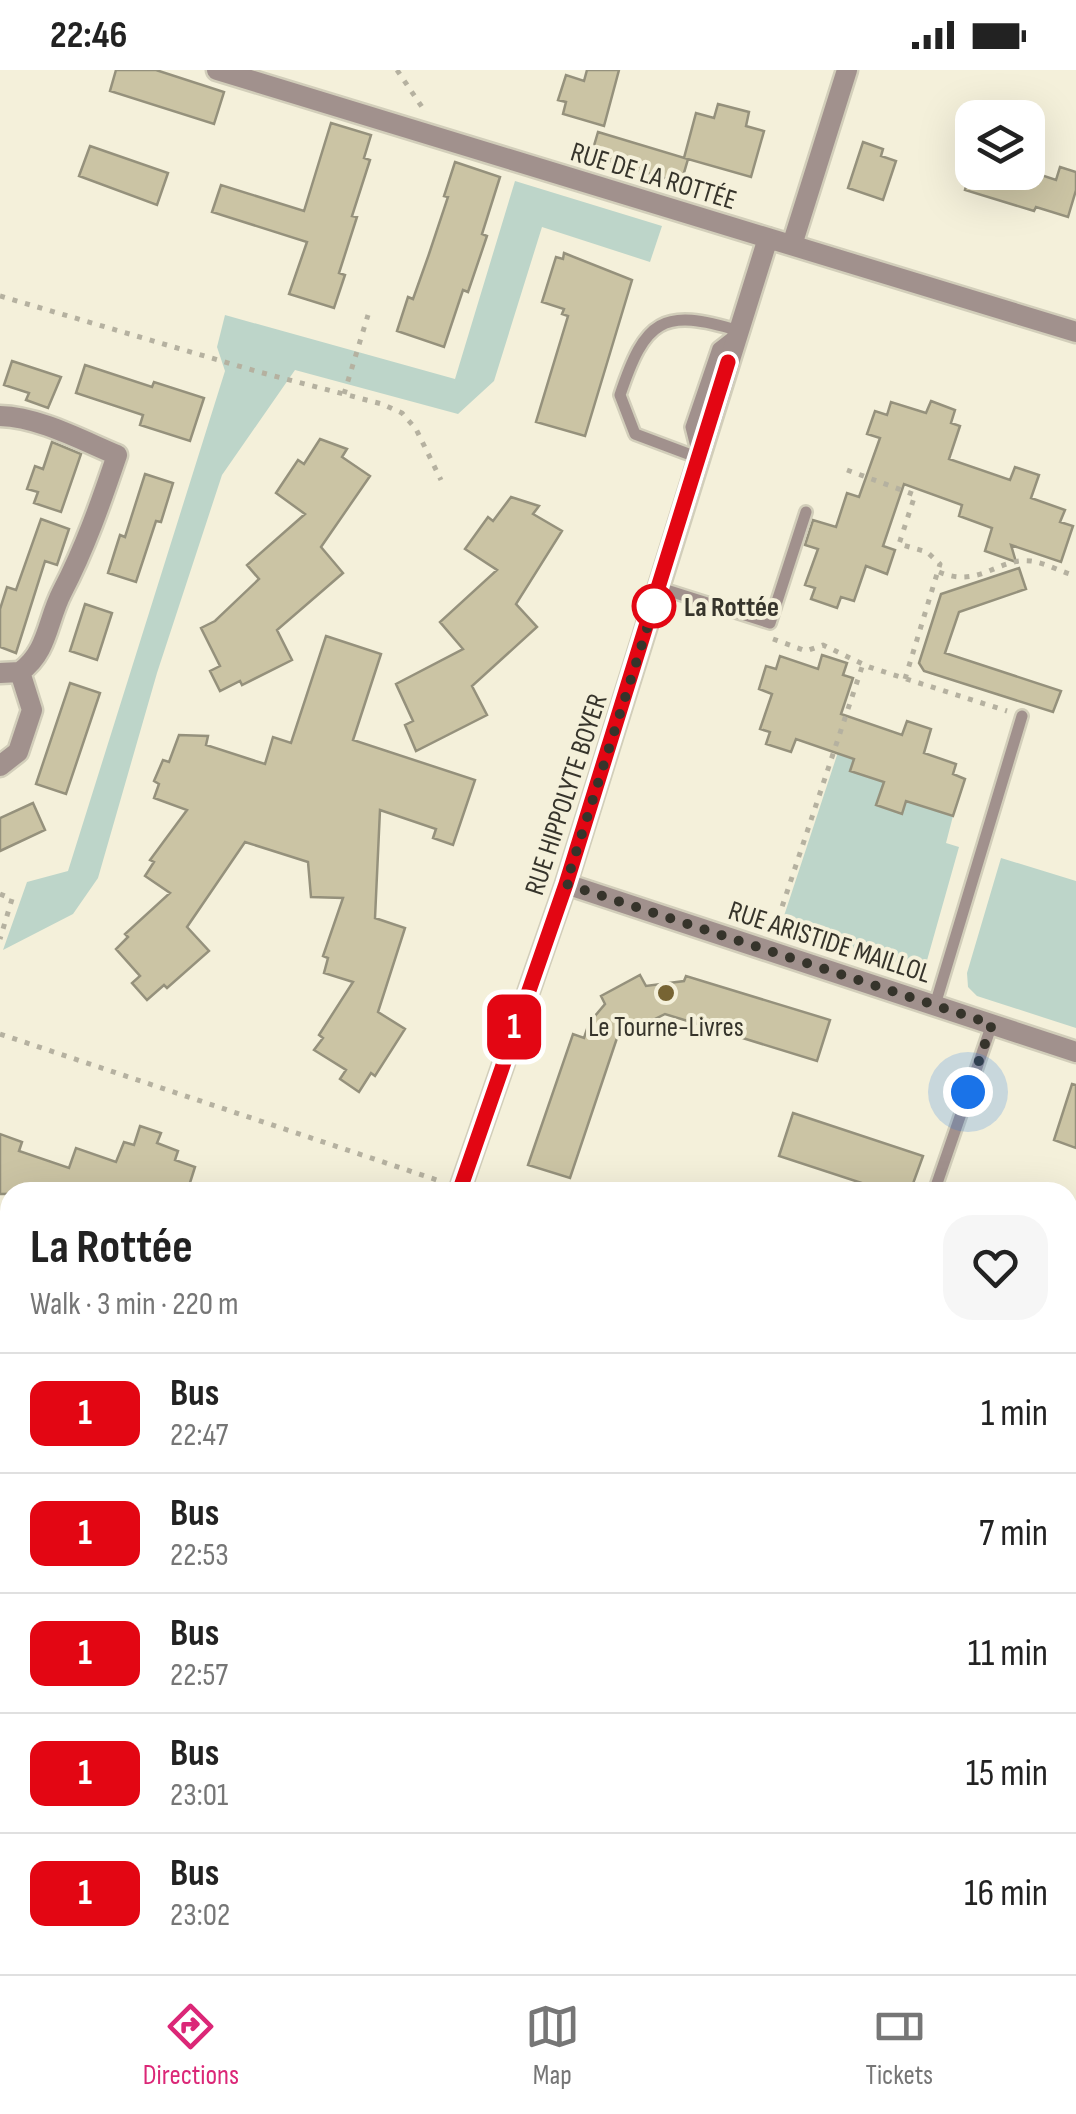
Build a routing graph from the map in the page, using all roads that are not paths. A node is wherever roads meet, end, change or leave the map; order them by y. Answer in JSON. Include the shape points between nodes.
{"nodes":[{"id":1,"x":216,"y":70,"type":"edge"},
{"id":2,"x":847,"y":70,"type":"edge"},
{"id":3,"x":768,"y":238,"type":"junction"},
{"id":4,"x":792,"y":246,"type":"junction"},
{"id":5,"x":739,"y":331,"type":"junction"},
{"id":6,"x":1076,"y":332,"type":"edge"},
{"id":7,"x":0,"y":416,"type":"edge"},
{"id":8,"x":699,"y":458,"type":"junction"},
{"id":9,"x":806,"y":512,"type":"dead end"},
{"id":10,"x":660,"y":588,"type":"junction"},
{"id":11,"x":10,"y":673,"type":"edge"},
{"id":12,"x":1022,"y":716,"type":"road end"},
{"id":13,"x":0,"y":766,"type":"edge"},
{"id":14,"x":566,"y":884,"type":"junction"},
{"id":15,"x":935,"y":1006,"type":"junction"},
{"id":16,"x":992,"y":1024,"type":"junction"},
{"id":17,"x":1076,"y":1052,"type":"edge"},
{"id":18,"x":463,"y":1182,"type":"edge"},
{"id":19,"x":937,"y":1182,"type":"edge"}],
"edges":[{"from":1,"to":3,"type":"street","name":"RUE DE LA ROTTÉE"},
{"from":2,"to":4,"type":"street"},
{"from":3,"to":4,"type":"street","name":"RUE DE LA ROTTÉE"},
{"from":3,"to":5,"type":"street","name":"RUE HIPPOLYTE BOYER"},
{"from":4,"to":6,"type":"street","name":"RUE DE LA ROTTÉE"},
{"from":5,"to":8,"type":"street","name":"RUE HIPPOLYTE BOYER"},
{"from":5,"to":8,"type":"lane","via":[[670,320],[650,331],[620,395],[635,434]]},
{"from":7,"to":11,"type":"street","via":[[116,455],[40,653]]},
{"from":8,"to":10,"type":"street","name":"RUE HIPPOLYTE BOYER"},
{"from":9,"to":10,"type":"lane","via":[[770,623]]},
{"from":10,"to":14,"type":"street","name":"RUE HIPPOLYTE BOYER"},
{"from":11,"to":13,"type":"street","via":[[32,710],[18,752]]},
{"from":12,"to":15,"type":"lane"},
{"from":14,"to":15,"type":"street","name":"RUE ARISTIDE MAILLOL"},
{"from":14,"to":18,"type":"street","name":"RUE HIPPOLYTE BOYER"},
{"from":15,"to":16,"type":"street","name":"RUE ARISTIDE MAILLOL"},
{"from":16,"to":17,"type":"street","name":"RUE ARISTIDE MAILLOL"},
{"from":16,"to":19,"type":"lane"}]}
